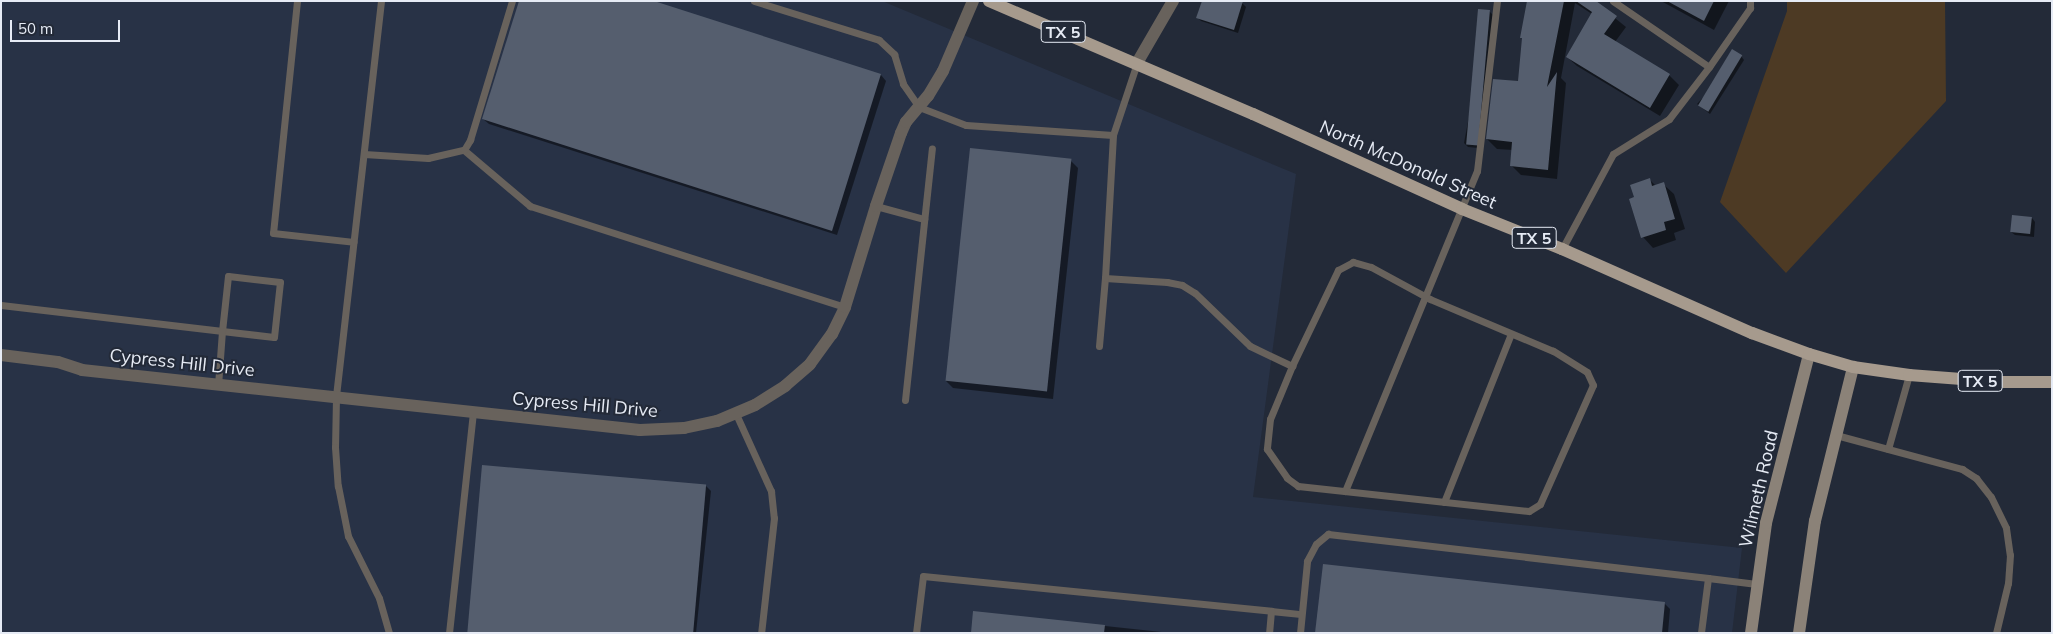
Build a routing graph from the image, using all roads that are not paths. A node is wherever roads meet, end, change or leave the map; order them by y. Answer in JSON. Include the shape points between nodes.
{"nodes":[{"id":1,"x":297,"y":1,"type":"edge"},
{"id":2,"x":381,"y":1,"type":"edge"},
{"id":3,"x":512,"y":1,"type":"edge"},
{"id":4,"x":754,"y":1,"type":"edge"},
{"id":5,"x":973,"y":1,"type":"edge"},
{"id":6,"x":989,"y":1,"type":"edge"},
{"id":7,"x":1173,"y":1,"type":"edge"},
{"id":8,"x":1497,"y":1,"type":"edge"},
{"id":9,"x":1613,"y":1,"type":"edge"},
{"id":10,"x":1750,"y":1,"type":"edge"},
{"id":11,"x":1136,"y":63,"type":"junction"},
{"id":12,"x":1709,"y":67,"type":"junction"},
{"id":13,"x":919,"y":107,"type":"junction"},
{"id":14,"x":1113,"y":134,"type":"junction"},
{"id":15,"x":932,"y":148,"type":"dead end"},
{"id":16,"x":464,"y":150,"type":"junction"},
{"id":17,"x":364,"y":154,"type":"junction"},
{"id":18,"x":876,"y":206,"type":"junction"},
{"id":19,"x":1462,"y":209,"type":"junction"},
{"id":20,"x":924,"y":219,"type":"junction"},
{"id":21,"x":354,"y":242,"type":"junction"},
{"id":22,"x":1562,"y":249,"type":"junction"},
{"id":23,"x":1105,"y":278,"type":"junction"},
{"id":24,"x":1426,"y":297,"type":"junction"},
{"id":25,"x":1,"y":305,"type":"edge"},
{"id":26,"x":845,"y":307,"type":"junction"},
{"id":27,"x":222,"y":332,"type":"junction"},
{"id":28,"x":1511,"y":334,"type":"junction"},
{"id":29,"x":1099,"y":346,"type":"dead end"},
{"id":30,"x":1809,"y":354,"type":"junction"},
{"id":31,"x":1,"y":355,"type":"edge"},
{"id":32,"x":1292,"y":366,"type":"junction"},
{"id":33,"x":1853,"y":367,"type":"junction"},
{"id":34,"x":1909,"y":375,"type":"junction"},
{"id":35,"x":2052,"y":382,"type":"edge"},
{"id":36,"x":218,"y":385,"type":"junction"},
{"id":37,"x":336,"y":398,"type":"junction"},
{"id":38,"x":905,"y":400,"type":"dead end"},
{"id":39,"x":473,"y":412,"type":"junction"},
{"id":40,"x":736,"y":414,"type":"junction"},
{"id":41,"x":1836,"y":435,"type":"junction"},
{"id":42,"x":1888,"y":449,"type":"junction"},
{"id":43,"x":1345,"y":491,"type":"junction"},
{"id":44,"x":1444,"y":502,"type":"junction"},
{"id":45,"x":1708,"y":578,"type":"junction"},
{"id":46,"x":1757,"y":584,"type":"junction"},
{"id":47,"x":1271,"y":611,"type":"junction"},
{"id":48,"x":1301,"y":614,"type":"junction"},
{"id":49,"x":388,"y":633,"type":"edge"},
{"id":50,"x":449,"y":633,"type":"edge"},
{"id":51,"x":761,"y":633,"type":"edge"},
{"id":52,"x":916,"y":633,"type":"edge"},
{"id":53,"x":1269,"y":633,"type":"edge"},
{"id":54,"x":1300,"y":633,"type":"edge"},
{"id":55,"x":1701,"y":633,"type":"edge"},
{"id":56,"x":1751,"y":633,"type":"edge"},
{"id":57,"x":1800,"y":633,"type":"edge"},
{"id":58,"x":1996,"y":633,"type":"edge"}],
"edges":[{"from":1,"to":21,"type":"lane","via":[[273,233]]},
{"from":2,"to":17,"type":"lane"},
{"from":3,"to":16,"type":"lane","via":[[470,140]]},
{"from":4,"to":13,"type":"lane","via":[[879,40],[894,54],[904,84]]},
{"from":5,"to":13,"type":"street","name":"Cypress Hill Drive","via":[[942,71]]},
{"from":6,"to":11,"type":"main road","name":"North McDonald Street","number":"TX 5"},
{"from":7,"to":11,"type":"street"},
{"from":8,"to":19,"type":"lane","via":[[1477,171]]},
{"from":9,"to":12,"type":"lane"},
{"from":10,"to":12,"type":"lane","via":[[1750,8]]},
{"from":11,"to":14,"type":"lane"},
{"from":11,"to":19,"type":"main road","name":"North McDonald Street","number":"TX 5"},
{"from":12,"to":22,"type":"lane","via":[[1669,119],[1613,154]]},
{"from":13,"to":14,"type":"lane","via":[[966,125]]},
{"from":13,"to":18,"type":"street","name":"Cypress Hill Drive","via":[[901,133]]},
{"from":14,"to":23,"type":"lane"},
{"from":15,"to":20,"type":"lane"},
{"from":16,"to":17,"type":"lane","via":[[428,158]]},
{"from":16,"to":26,"type":"lane","via":[[530,206]]},
{"from":17,"to":21,"type":"lane"},
{"from":18,"to":20,"type":"lane"},
{"from":18,"to":26,"type":"street","name":"Cypress Hill Drive"},
{"from":19,"to":22,"type":"main road","name":"North McDonald Street","number":"TX 5"},
{"from":19,"to":24,"type":"lane"},
{"from":20,"to":38,"type":"lane"},
{"from":21,"to":37,"type":"lane"},
{"from":22,"to":30,"type":"main road","name":"North McDonald Street","number":"TX 5","via":[[1752,333]]},
{"from":23,"to":29,"type":"lane"},
{"from":23,"to":32,"type":"lane","via":[[1182,285],[1195,293],[1250,346]]},
{"from":24,"to":28,"type":"lane"},
{"from":24,"to":32,"type":"lane","via":[[1371,267],[1352,262],[1338,270]]},
{"from":24,"to":43,"type":"lane"},
{"from":25,"to":27,"type":"lane"},
{"from":26,"to":40,"type":"street","name":"Cypress Hill Drive","via":[[832,334],[799,375],[770,396]]},
{"from":27,"to":27,"type":"lane","via":[[228,276],[280,282],[274,337]]},
{"from":27,"to":36,"type":"lane"},
{"from":28,"to":44,"type":"lane"},
{"from":28,"to":44,"type":"lane","via":[[1552,351],[1588,372],[1593,385],[1540,504],[1529,511]]},
{"from":30,"to":33,"type":"main road","name":"North McDonald Street","number":"TX 5"},
{"from":30,"to":46,"type":"main road","name":"Wilmeth Road","via":[[1766,523]]},
{"from":31,"to":36,"type":"street","name":"Cypress Hill Drive","via":[[58,362],[82,370]]},
{"from":32,"to":43,"type":"lane","via":[[1270,419],[1267,449],[1286,478],[1298,486]]},
{"from":33,"to":34,"type":"main road","name":"North McDonald Street","number":"TX 5"},
{"from":33,"to":41,"type":"main road"},
{"from":34,"to":35,"type":"main road","name":"North McDonald Street","number":"TX 5","via":[[1978,381]]},
{"from":34,"to":42,"type":"lane"},
{"from":36,"to":37,"type":"street","name":"Cypress Hill Drive"},
{"from":37,"to":39,"type":"street","name":"Cypress Hill Drive"},
{"from":37,"to":49,"type":"lane","via":[[334,447],[348,536],[379,598]]},
{"from":39,"to":40,"type":"street","name":"Cypress Hill Drive","via":[[654,431],[702,426]]},
{"from":39,"to":50,"type":"lane"},
{"from":40,"to":51,"type":"lane","via":[[771,491],[774,518]]},
{"from":41,"to":42,"type":"lane"},
{"from":41,"to":57,"type":"main road","via":[[1815,521]]},
{"from":42,"to":58,"type":"lane","via":[[1962,469],[1976,478],[1991,497],[2006,528],[2010,554],[2008,583]]},
{"from":43,"to":44,"type":"lane"},
{"from":45,"to":46,"type":"lane"},
{"from":45,"to":48,"type":"lane","via":[[1328,534],[1316,544],[1307,561]]},
{"from":45,"to":55,"type":"lane"},
{"from":46,"to":56,"type":"main road","name":"Wilmeth Road"},
{"from":47,"to":48,"type":"lane"},
{"from":47,"to":52,"type":"lane","via":[[923,576]]},
{"from":47,"to":53,"type":"lane"},
{"from":48,"to":54,"type":"lane"}]}
